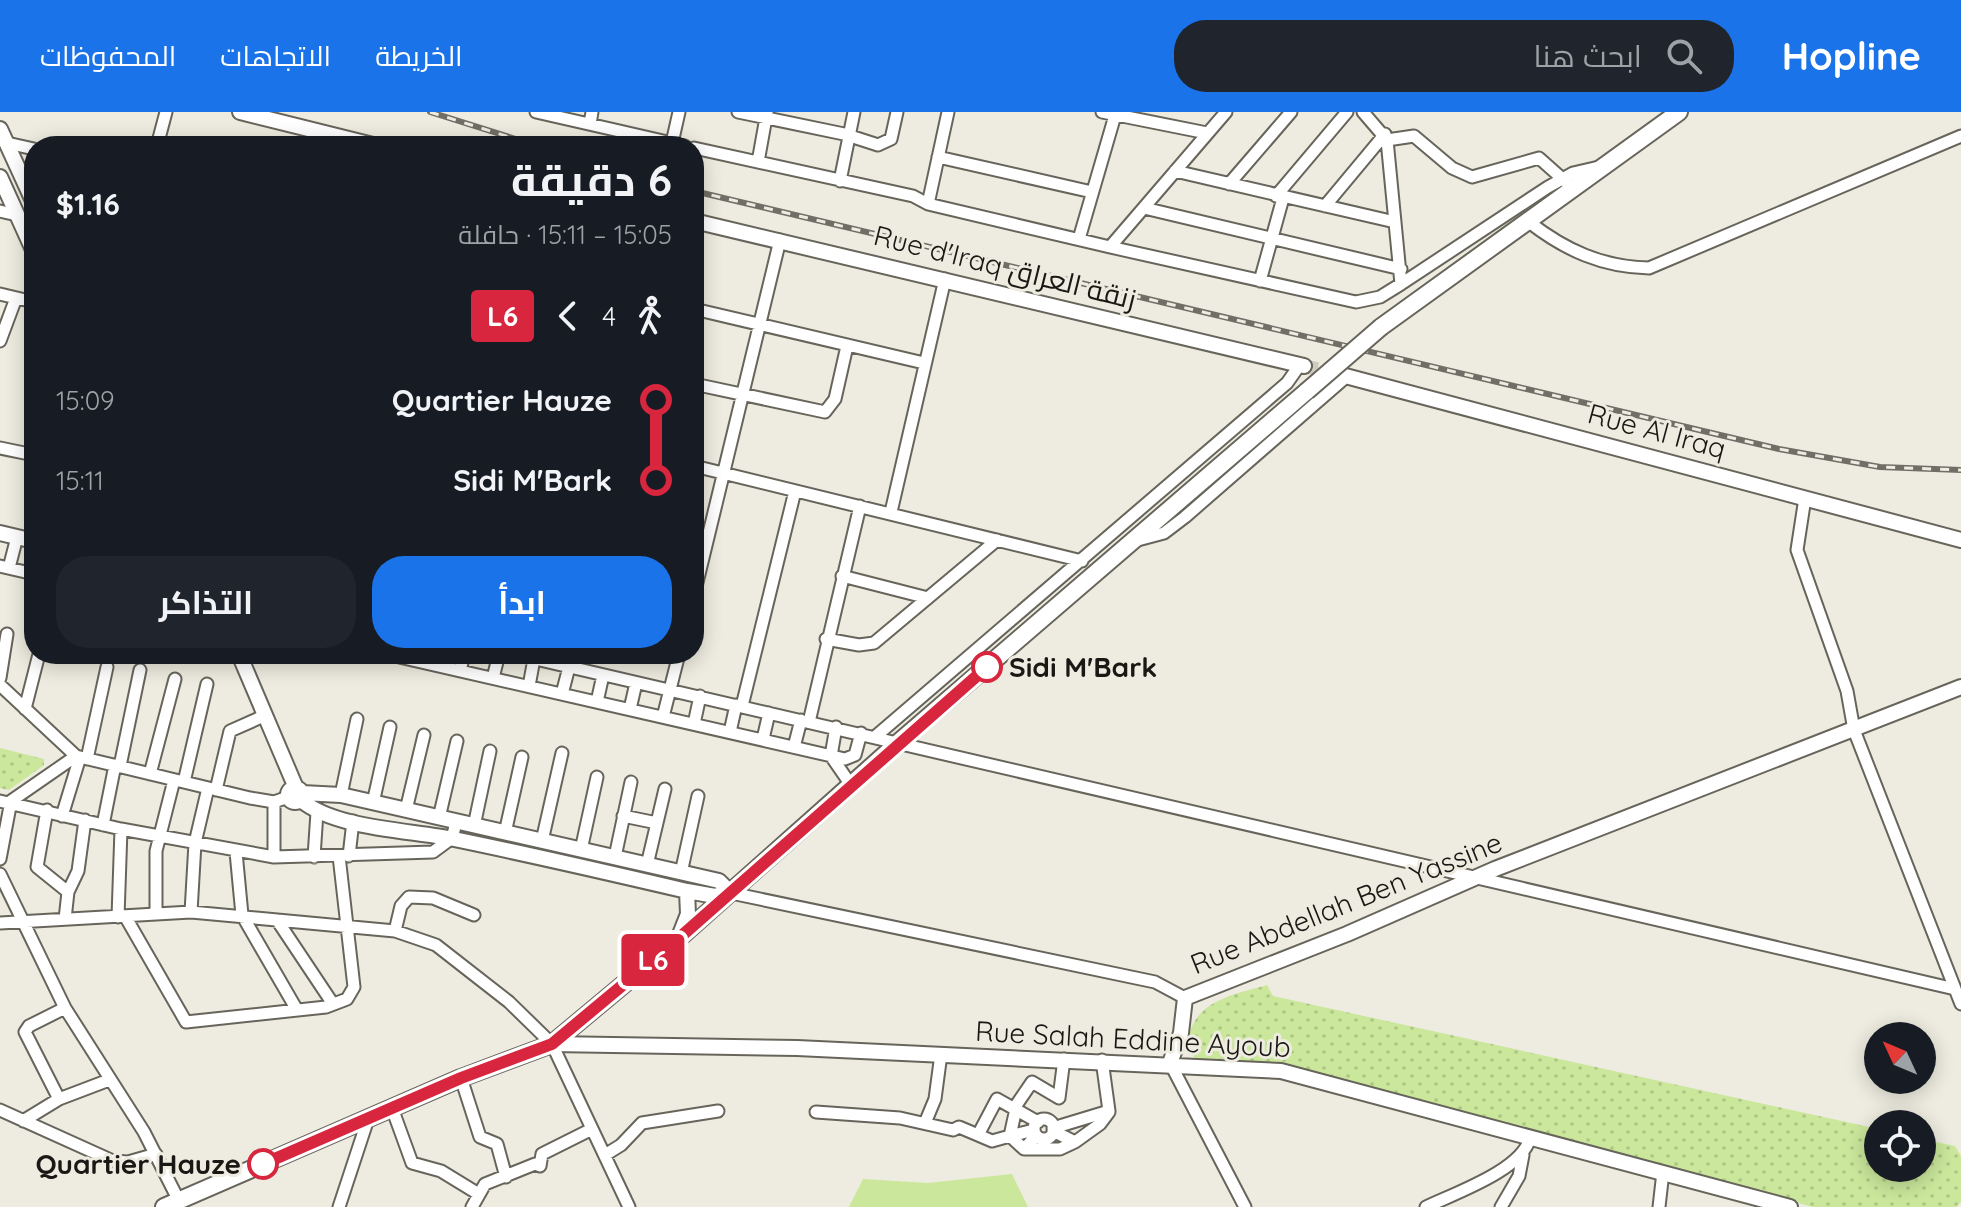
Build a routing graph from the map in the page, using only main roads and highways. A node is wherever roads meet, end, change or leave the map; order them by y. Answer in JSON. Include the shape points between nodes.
{"nodes":[{"id":1,"x":1679,"y":112,"type":"edge"},
{"id":2,"x":172,"y":1204,"type":"edge"}],
"edges":[{"from":1,"to":2,"type":"main road","bridge":true,"via":[[1381,327],[552,1044]]}]}
